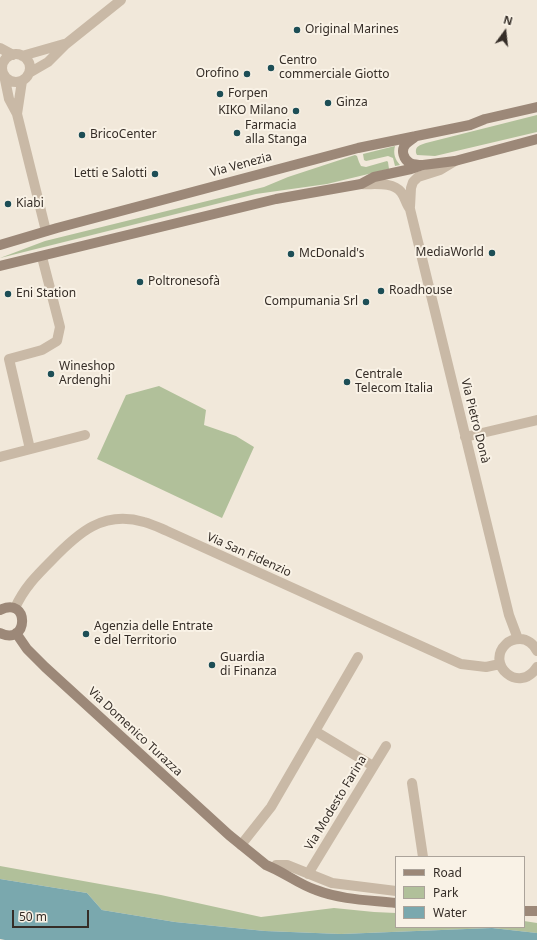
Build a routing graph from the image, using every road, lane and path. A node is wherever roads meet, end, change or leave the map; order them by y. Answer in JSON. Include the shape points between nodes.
{"nodes":[{"id":1,"x":121,"y":0,"type":"edge"},
{"id":2,"x":66,"y":44,"type":"junction"},
{"id":3,"x":0,"y":48,"type":"edge"},
{"id":4,"x":18,"y":55,"type":"junction"},
{"id":5,"x":1,"y":64,"type":"edge"},
{"id":6,"x":4,"y":75,"type":"junction"},
{"id":7,"x":26,"y":77,"type":"junction"},
{"id":8,"x":537,"y":107,"type":"edge"},
{"id":9,"x":17,"y":114,"type":"junction"},
{"id":10,"x":416,"y":136,"type":"junction"},
{"id":11,"x":537,"y":139,"type":"edge"},
{"id":12,"x":455,"y":161,"type":"junction"},
{"id":13,"x":423,"y":165,"type":"junction"},
{"id":14,"x":361,"y":184,"type":"junction"},
{"id":15,"x":410,"y":209,"type":"junction"},
{"id":16,"x":46,"y":231,"type":"junction"},
{"id":17,"x":0,"y":245,"type":"edge"},
{"id":18,"x":42,"y":257,"type":"junction"},
{"id":19,"x":0,"y":266,"type":"edge"},
{"id":20,"x":4,"y":358,"type":"edge"},
{"id":21,"x":537,"y":420,"type":"edge"},
{"id":22,"x":85,"y":435,"type":"dead end"},
{"id":23,"x":465,"y":437,"type":"junction"},
{"id":24,"x":30,"y":449,"type":"junction"},
{"id":25,"x":0,"y":457,"type":"edge"},
{"id":26,"x":15,"y":608,"type":"junction"},
{"id":27,"x":0,"y":610,"type":"edge"},
{"id":28,"x":0,"y":633,"type":"edge"},
{"id":29,"x":16,"y":633,"type":"junction"},
{"id":30,"x":518,"y":639,"type":"junction"},
{"id":31,"x":537,"y":651,"type":"edge"},
{"id":32,"x":358,"y":657,"type":"dead end"},
{"id":33,"x":500,"y":664,"type":"junction"},
{"id":34,"x":537,"y":668,"type":"edge"},
{"id":35,"x":316,"y":730,"type":"junction"},
{"id":36,"x":386,"y":746,"type":"dead end"},
{"id":37,"x":374,"y":766,"type":"junction"},
{"id":38,"x":412,"y":783,"type":"dead end"},
{"id":39,"x":241,"y":845,"type":"junction"},
{"id":40,"x":423,"y":856,"type":"edge"},
{"id":41,"x":274,"y":868,"type":"junction"},
{"id":42,"x":308,"y":874,"type":"junction"},
{"id":43,"x":395,"y":890,"type":"edge"},
{"id":44,"x":395,"y":903,"type":"edge"},
{"id":45,"x":525,"y":910,"type":"edge"},
{"id":46,"x":537,"y":911,"type":"edge"}],
"edges":[{"from":1,"to":2,"type":"street"},
{"from":2,"to":4,"type":"street"},
{"from":2,"to":7,"type":"street","via":[[48,62]]},
{"from":3,"to":4,"type":"street"},
{"from":4,"to":5,"type":"street"},
{"from":4,"to":7,"type":"street","via":[[29,63]]},
{"from":5,"to":6,"type":"street"},
{"from":6,"to":7,"type":"street","via":[[12,82]]},
{"from":6,"to":9,"type":"street","via":[[9,99]]},
{"from":7,"to":9,"type":"street"},
{"from":8,"to":10,"type":"main road","name":"Via Venezia"},
{"from":9,"to":16,"type":"street"},
{"from":10,"to":13,"type":"main road","via":[[406,144],[403,153],[406,160]]},
{"from":10,"to":16,"type":"main road","name":"Via Venezia","via":[[358,148]]},
{"from":11,"to":12,"type":"main road"},
{"from":12,"to":13,"type":"main road"},
{"from":12,"to":15,"type":"street","name":"Via Pietro Donà","via":[[440,170],[418,177],[413,182]]},
{"from":13,"to":14,"type":"main road"},
{"from":14,"to":15,"type":"street","name":"Via Pietro Donà","via":[[386,184],[400,190]]},
{"from":14,"to":18,"type":"main road","via":[[276,199]]},
{"from":15,"to":23,"type":"street","name":"Via Pietro Donà"},
{"from":16,"to":17,"type":"main road","name":"Via Venezia"},
{"from":18,"to":19,"type":"main road"},
{"from":18,"to":20,"type":"street","via":[[60,327],[57,341],[42,350]]},
{"from":20,"to":24,"type":"street"},
{"from":21,"to":23,"type":"street"},
{"from":22,"to":24,"type":"street"},
{"from":23,"to":30,"type":"street","name":"Via Pietro Donà","via":[[509,616]]},
{"from":24,"to":25,"type":"street"},
{"from":26,"to":27,"type":"main road"},
{"from":26,"to":29,"type":"main road","via":[[22,618],[20,629]]},
{"from":26,"to":33,"type":"street","name":"Via San Fidenzio","via":[[28,584],[78,535],[92,525],[110,520],[131,519],[152,525],[461,664],[486,667]]},
{"from":28,"to":29,"type":"main road","via":[[8,636]]},
{"from":29,"to":39,"type":"main road","name":"Via Domenico Turazza","via":[[26,649],[40,663]]},
{"from":30,"to":31,"type":"street","via":[[531,643]]},
{"from":30,"to":33,"type":"street","via":[[503,647],[500,652]]},
{"from":32,"to":35,"type":"street"},
{"from":33,"to":34,"type":"street","via":[[508,675],[514,678],[527,677]]},
{"from":35,"to":37,"type":"street"},
{"from":35,"to":39,"type":"street","via":[[271,807]]},
{"from":36,"to":37,"type":"street","name":"Via Modesto Farina"},
{"from":37,"to":42,"type":"street","name":"Via Modesto Farina"},
{"from":38,"to":40,"type":"street"},
{"from":39,"to":41,"type":"main road","name":"Via Domenico Turazza","via":[[266,865]]},
{"from":41,"to":42,"type":"street","via":[[276,865],[286,865]]},
{"from":41,"to":44,"type":"main road","name":"Via Domenico Turazza","via":[[301,884],[322,892],[345,898]]},
{"from":42,"to":43,"type":"street","via":[[332,882]]},
{"from":45,"to":46,"type":"main road"}]}
